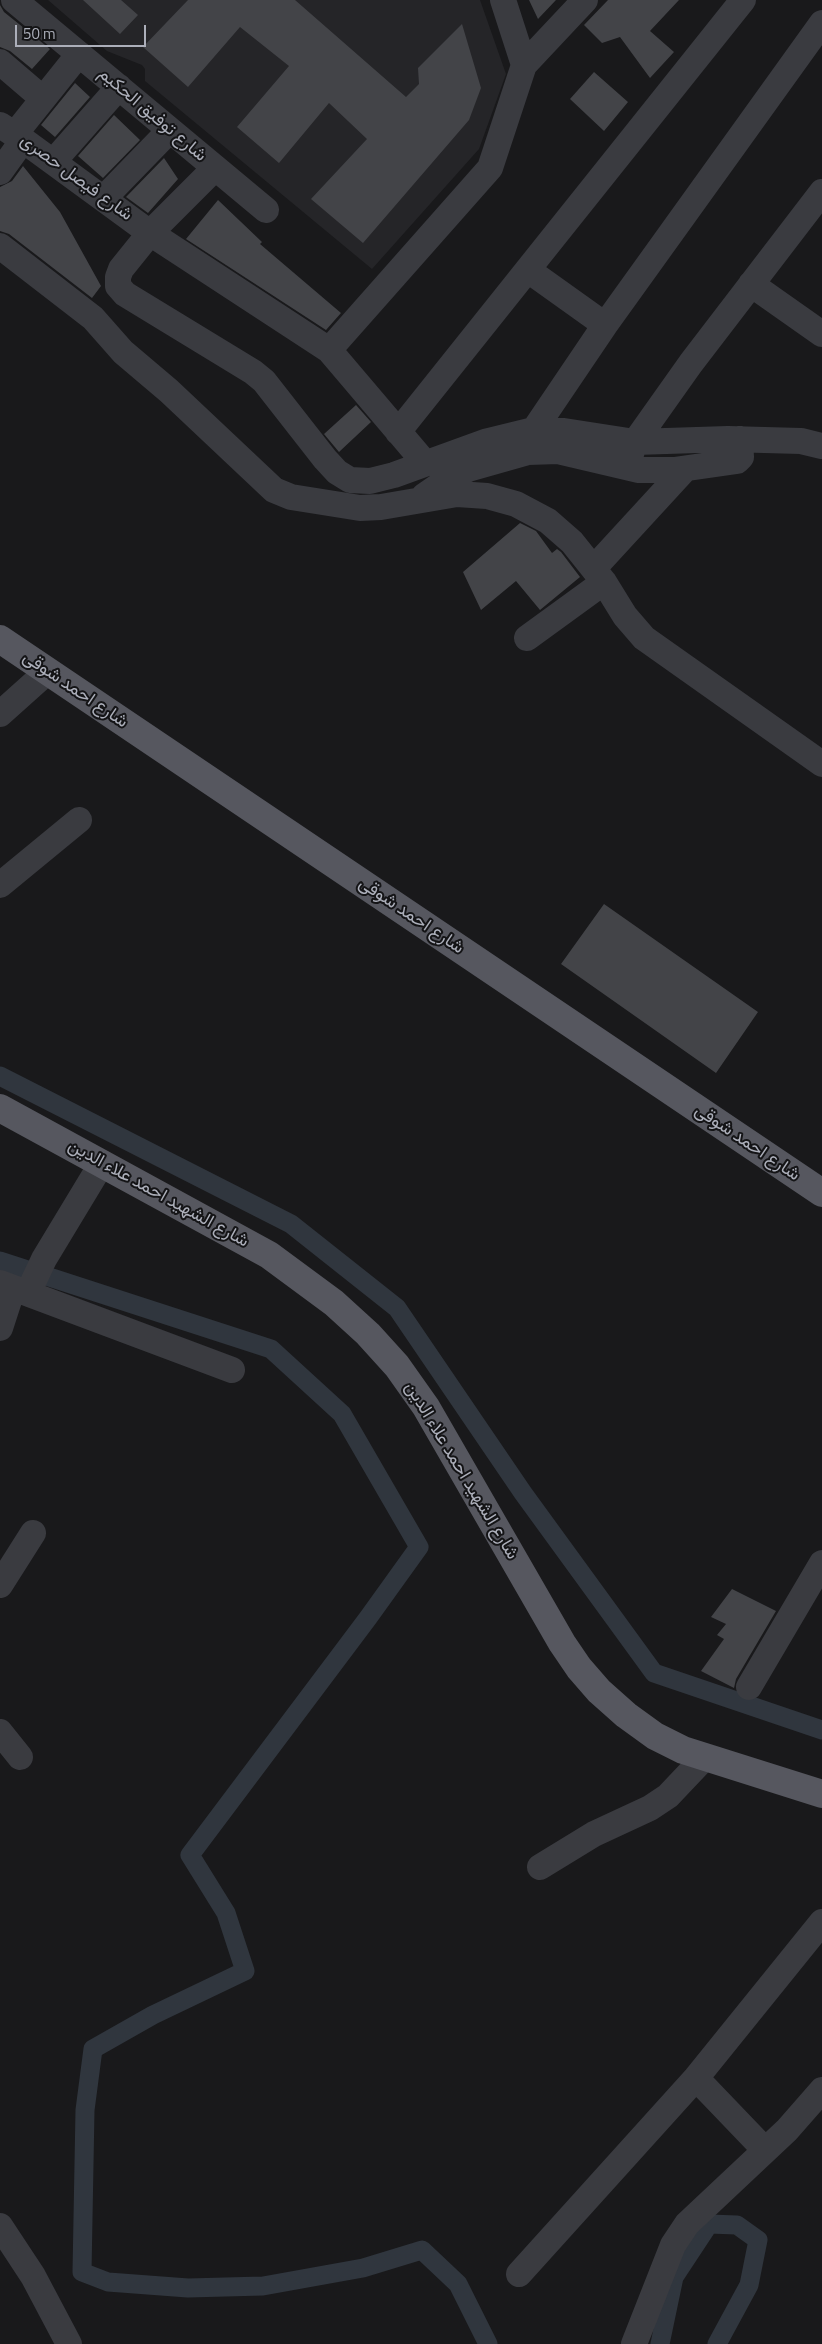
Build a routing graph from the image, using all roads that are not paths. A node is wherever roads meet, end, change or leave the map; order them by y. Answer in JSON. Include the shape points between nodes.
{"nodes":[{"id":1,"x":14,"y":0,"type":"edge"},
{"id":2,"x":503,"y":0,"type":"edge"},
{"id":3,"x":586,"y":0,"type":"edge"},
{"id":4,"x":742,"y":0,"type":"edge"},
{"id":5,"x":822,"y":23,"type":"edge"},
{"id":6,"x":79,"y":54,"type":"junction"},
{"id":7,"x":0,"y":62,"type":"edge"},
{"id":8,"x":524,"y":65,"type":"junction"},
{"id":9,"x":119,"y":88,"type":"junction"},
{"id":10,"x":42,"y":98,"type":"junction"},
{"id":11,"x":170,"y":130,"type":"junction"},
{"id":12,"x":13,"y":133,"type":"edge"},
{"id":13,"x":54,"y":162,"type":"junction"},
{"id":14,"x":215,"y":168,"type":"junction"},
{"id":15,"x":0,"y":172,"type":"edge"},
{"id":16,"x":104,"y":198,"type":"junction"},
{"id":17,"x":266,"y":210,"type":"dead end"},
{"id":18,"x":817,"y":210,"type":"edge"},
{"id":19,"x":150,"y":233,"type":"junction"},
{"id":20,"x":0,"y":246,"type":"edge"},
{"id":21,"x":528,"y":270,"type":"junction"},
{"id":22,"x":751,"y":284,"type":"junction"},
{"id":23,"x":605,"y":325,"type":"junction"},
{"id":24,"x":822,"y":334,"type":"edge"},
{"id":25,"x":329,"y":350,"type":"junction"},
{"id":26,"x":534,"y":430,"type":"junction"},
{"id":27,"x":398,"y":432,"type":"junction"},
{"id":28,"x":740,"y":439,"type":"junction"},
{"id":29,"x":635,"y":442,"type":"junction"},
{"id":30,"x":822,"y":446,"type":"edge"},
{"id":31,"x":425,"y":463,"type":"junction"},
{"id":32,"x":626,"y":467,"type":"junction"},
{"id":33,"x":685,"y":469,"type":"junction"},
{"id":34,"x":418,"y":500,"type":"junction"},
{"id":35,"x":599,"y":575,"type":"junction"},
{"id":36,"x":0,"y":620,"type":"edge"},
{"id":37,"x":528,"y":638,"type":"dead end"},
{"id":38,"x":0,"y":639,"type":"edge"},
{"id":39,"x":48,"y":671,"type":"junction"},
{"id":40,"x":0,"y":714,"type":"edge"},
{"id":41,"x":822,"y":764,"type":"edge"},
{"id":42,"x":79,"y":820,"type":"dead end"},
{"id":43,"x":0,"y":885,"type":"edge"},
{"id":44,"x":0,"y":1108,"type":"edge"},
{"id":45,"x":102,"y":1163,"type":"junction"},
{"id":46,"x":822,"y":1171,"type":"edge"},
{"id":47,"x":822,"y":1193,"type":"edge"},
{"id":48,"x":24,"y":1281,"type":"edge"},
{"id":49,"x":0,"y":1328,"type":"edge"},
{"id":50,"x":232,"y":1370,"type":"dead end"},
{"id":51,"x":32,"y":1533,"type":"dead end"},
{"id":52,"x":822,"y":1563,"type":"edge"},
{"id":53,"x":0,"y":1585,"type":"edge"},
{"id":54,"x":749,"y":1687,"type":"dead end"},
{"id":55,"x":0,"y":1732,"type":"edge"},
{"id":56,"x":20,"y":1757,"type":"dead end"},
{"id":57,"x":704,"y":1758,"type":"junction"},
{"id":58,"x":822,"y":1794,"type":"edge"},
{"id":59,"x":540,"y":1867,"type":"dead end"},
{"id":60,"x":822,"y":1922,"type":"edge"},
{"id":61,"x":696,"y":2078,"type":"junction"},
{"id":62,"x":822,"y":2090,"type":"edge"},
{"id":63,"x":766,"y":2150,"type":"junction"},
{"id":64,"x":0,"y":2226,"type":"edge"},
{"id":65,"x":519,"y":2274,"type":"dead end"},
{"id":66,"x":69,"y":2344,"type":"edge"},
{"id":67,"x":634,"y":2344,"type":"edge"}],
"edges":[{"from":1,"to":6,"type":"street","name":"شارع توفيق الحكيم"},
{"from":2,"to":8,"type":"street"},
{"from":3,"to":8,"type":"street"},
{"from":4,"to":21,"type":"street"},
{"from":5,"to":23,"type":"street"},
{"from":6,"to":9,"type":"street","name":"شارع توفيق الحكيم"},
{"from":6,"to":10,"type":"street"},
{"from":7,"to":10,"type":"street"},
{"from":8,"to":25,"type":"street","via":[[490,168]]},
{"from":9,"to":11,"type":"street","name":"شارع توفيق الحكيم"},
{"from":9,"to":13,"type":"street"},
{"from":10,"to":12,"type":"street"},
{"from":11,"to":14,"type":"street","name":"شارع توفيق الحكيم"},
{"from":11,"to":16,"type":"street"},
{"from":12,"to":13,"type":"street","name":"شارع فيصل حصرى"},
{"from":12,"to":15,"type":"street"},
{"from":13,"to":16,"type":"street","name":"شارع فيصل حصرى"},
{"from":14,"to":17,"type":"street","name":"شارع توفيق الحكيم"},
{"from":14,"to":19,"type":"street"},
{"from":16,"to":19,"type":"street","name":"شارع فيصل حصرى"},
{"from":18,"to":22,"type":"street"},
{"from":19,"to":25,"type":"street","name":"شارع فيصل حصرى"},
{"from":19,"to":31,"type":"street","via":[[121,269],[118,286],[125,294],[264,381],[337,472],[350,480],[370,481]]},
{"from":20,"to":34,"type":"street","via":[[93,318],[123,352],[274,490],[291,497],[360,508],[381,508]]},
{"from":21,"to":23,"type":"street"},
{"from":21,"to":27,"type":"street"},
{"from":22,"to":24,"type":"street"},
{"from":22,"to":29,"type":"street"},
{"from":23,"to":26,"type":"street"},
{"from":25,"to":27,"type":"street","name":"شارع فيصل حصرى"},
{"from":26,"to":29,"type":"street","via":[[564,431]]},
{"from":26,"to":31,"type":"street","via":[[485,442]]},
{"from":27,"to":31,"type":"street","name":"شارع فيصل حصرى"},
{"from":28,"to":29,"type":"street"},
{"from":28,"to":30,"type":"street","via":[[801,441]]},
{"from":28,"to":33,"type":"street","via":[[739,460]]},
{"from":29,"to":32,"type":"street"},
{"from":32,"to":33,"type":"street"},
{"from":32,"to":34,"type":"street","via":[[558,451],[528,452],[468,469]]},
{"from":33,"to":35,"type":"street"},
{"from":34,"to":35,"type":"street","via":[[457,494],[487,496],[516,504],[548,521],[572,542]]},
{"from":35,"to":37,"type":"street"},
{"from":35,"to":41,"type":"street","via":[[625,616],[644,638]]},
{"from":36,"to":46,"type":"main road","name":"شارع احمد شوقى"},
{"from":38,"to":39,"type":"main road","name":"شارع احمد شوقى"},
{"from":39,"to":40,"type":"street"},
{"from":39,"to":47,"type":"main road","name":"شارع احمد شوقى"},
{"from":42,"to":43,"type":"street"},
{"from":44,"to":45,"type":"main road","name":"شارع الشهيد احمد علاء الدين"},
{"from":45,"to":48,"type":"street"},
{"from":45,"to":57,"type":"main road","name":"شارع الشهيد احمد علاء الدين","via":[[269,1255],[334,1303],[368,1334],[397,1366],[442,1432],[578,1668],[599,1692],[655,1736]]},
{"from":48,"to":49,"type":"street"},
{"from":48,"to":50,"type":"street"},
{"from":51,"to":53,"type":"street"},
{"from":52,"to":54,"type":"street"},
{"from":55,"to":56,"type":"street"},
{"from":57,"to":58,"type":"main road","name":"شارع الشهيد احمد علاء الدين"},
{"from":57,"to":59,"type":"street","via":[[668,1796],[650,1808],[594,1834]]},
{"from":60,"to":61,"type":"street"},
{"from":61,"to":63,"type":"street"},
{"from":61,"to":65,"type":"street"},
{"from":62,"to":63,"type":"street"},
{"from":63,"to":67,"type":"street","via":[[687,2224],[673,2245]]},
{"from":64,"to":66,"type":"street","via":[[33,2276]]}]}
